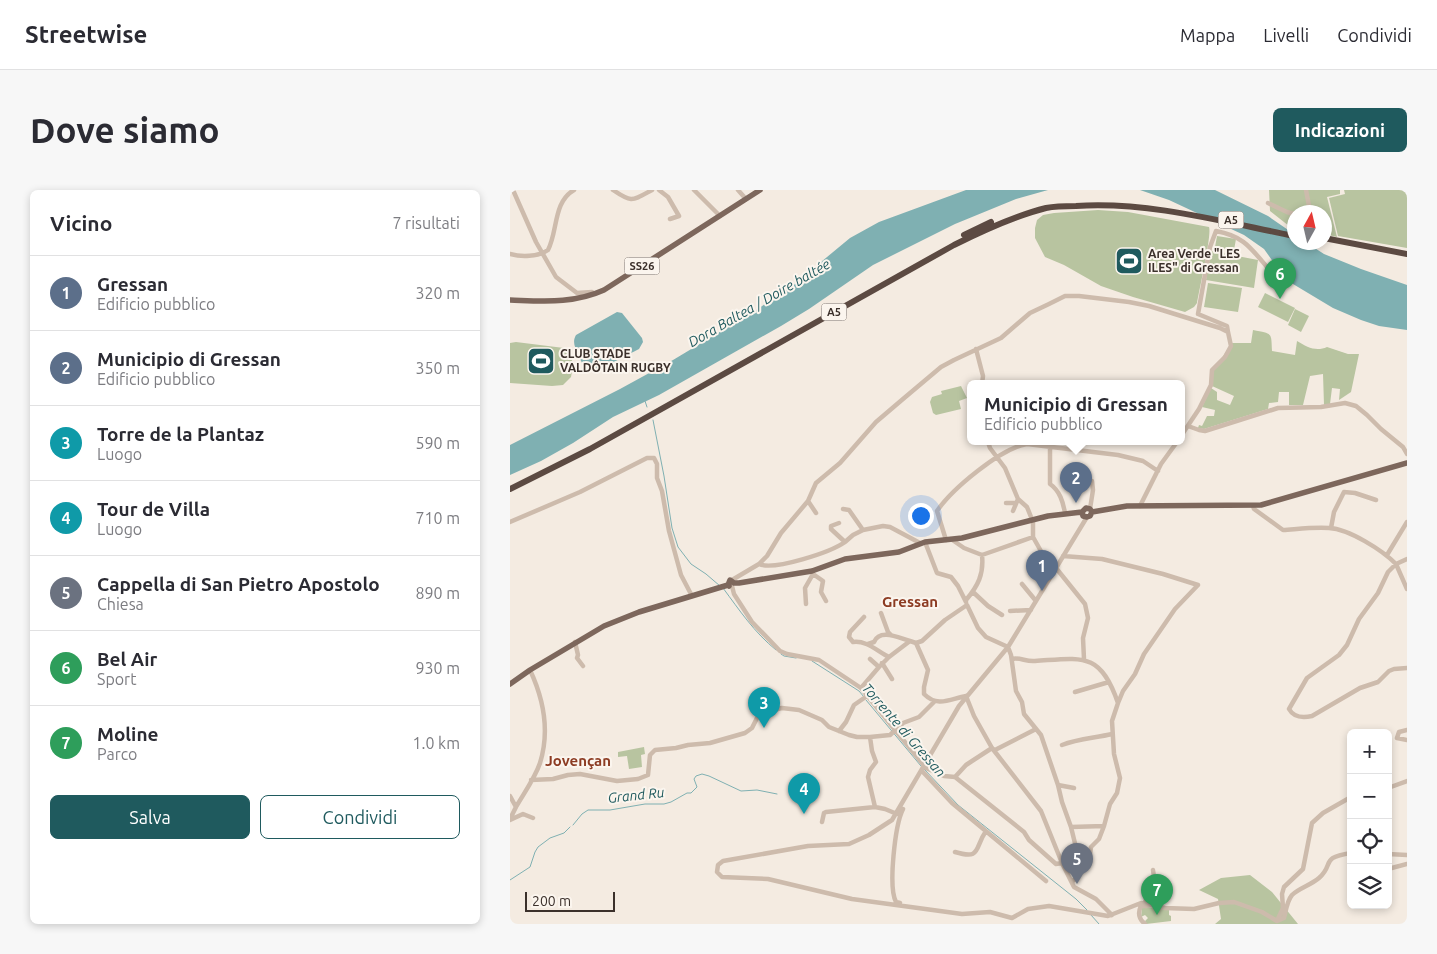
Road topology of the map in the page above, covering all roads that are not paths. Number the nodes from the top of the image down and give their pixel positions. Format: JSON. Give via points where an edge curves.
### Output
{"nodes":[{"id":1,"x":513,"y":190,"type":"edge"},
{"id":2,"x":574,"y":190,"type":"edge"},
{"id":3,"x":613,"y":190,"type":"edge"},
{"id":4,"x":652,"y":190,"type":"edge"},
{"id":5,"x":659,"y":190,"type":"edge"},
{"id":6,"x":694,"y":190,"type":"edge"},
{"id":7,"x":738,"y":190,"type":"edge"},
{"id":8,"x":1306,"y":190,"type":"edge"},
{"id":9,"x":758,"y":191,"type":"edge"},
{"id":10,"x":746,"y":199,"type":"junction"},
{"id":11,"x":1268,"y":203,"type":"dead end"},
{"id":12,"x":1309,"y":205,"type":"edge"},
{"id":13,"x":1287,"y":212,"type":"edge"},
{"id":14,"x":720,"y":216,"type":"junction"},
{"id":15,"x":670,"y":219,"type":"dead end"},
{"id":16,"x":1287,"y":231,"type":"edge"},
{"id":17,"x":1287,"y":235,"type":"edge"},
{"id":18,"x":1332,"y":240,"type":"edge"},
{"id":19,"x":1332,"y":243,"type":"edge"},
{"id":20,"x":1375,"y":250,"type":"junction"},
{"id":21,"x":543,"y":253,"type":"junction"},
{"id":22,"x":510,"y":254,"type":"edge"},
{"id":23,"x":1407,"y":254,"type":"edge"},
{"id":24,"x":1407,"y":258,"type":"edge"},
{"id":25,"x":1267,"y":267,"type":"dead end"},
{"id":26,"x":595,"y":294,"type":"junction"},
{"id":27,"x":510,"y":300,"type":"edge"},
{"id":28,"x":1228,"y":332,"type":"junction"},
{"id":29,"x":976,"y":349,"type":"junction"},
{"id":30,"x":982,"y":380,"type":"edge"},
{"id":31,"x":1188,"y":426,"type":"junction"},
{"id":32,"x":1185,"y":430,"type":"edge"},
{"id":33,"x":989,"y":445,"type":"edge"},
{"id":34,"x":1022,"y":445,"type":"edge"},
{"id":35,"x":1038,"y":445,"type":"edge"},
{"id":36,"x":1175,"y":445,"type":"edge"},
{"id":37,"x":1050,"y":446,"type":"junction"},
{"id":38,"x":1407,"y":454,"type":"edge"},
{"id":39,"x":996,"y":458,"type":"junction"},
{"id":40,"x":1407,"y":463,"type":"edge"},
{"id":41,"x":1158,"y":471,"type":"junction"},
{"id":42,"x":1084,"y":482,"type":"dead end"},
{"id":43,"x":510,"y":484,"type":"edge"},
{"id":44,"x":510,"y":489,"type":"edge"},
{"id":45,"x":1376,"y":500,"type":"dead end"},
{"id":46,"x":808,"y":501,"type":"junction"},
{"id":47,"x":1017,"y":501,"type":"junction"},
{"id":48,"x":1006,"y":503,"type":"dead end"},
{"id":49,"x":1140,"y":506,"type":"junction"},
{"id":50,"x":1253,"y":506,"type":"junction"},
{"id":51,"x":843,"y":509,"type":"dead end"},
{"id":52,"x":1091,"y":510,"type":"junction"},
{"id":53,"x":1013,"y":511,"type":"dead end"},
{"id":54,"x":1082,"y":512,"type":"junction"},
{"id":55,"x":816,"y":513,"type":"dead end"},
{"id":56,"x":1065,"y":513,"type":"junction"},
{"id":57,"x":1087,"y":518,"type":"junction"},
{"id":58,"x":1032,"y":520,"type":"junction"},
{"id":59,"x":510,"y":522,"type":"edge"},
{"id":60,"x":1407,"y":522,"type":"edge"},
{"id":61,"x":838,"y":523,"type":"dead end"},
{"id":62,"x":1331,"y":528,"type":"junction"},
{"id":63,"x":863,"y":530,"type":"junction"},
{"id":64,"x":1032,"y":537,"type":"junction"},
{"id":65,"x":949,"y":540,"type":"junction"},
{"id":66,"x":844,"y":542,"type":"junction"},
{"id":67,"x":923,"y":542,"type":"junction"},
{"id":68,"x":982,"y":555,"type":"junction"},
{"id":69,"x":1387,"y":555,"type":"junction"},
{"id":70,"x":1063,"y":556,"type":"junction"},
{"id":71,"x":1407,"y":559,"type":"edge"},
{"id":72,"x":759,"y":564,"type":"junction"},
{"id":73,"x":1396,"y":564,"type":"junction"},
{"id":74,"x":1056,"y":568,"type":"junction"},
{"id":75,"x":812,"y":572,"type":"junction"},
{"id":76,"x":731,"y":583,"type":"junction"},
{"id":77,"x":1022,"y":584,"type":"dead end"},
{"id":78,"x":1407,"y":590,"type":"edge"},
{"id":79,"x":973,"y":592,"type":"junction"},
{"id":80,"x":692,"y":596,"type":"junction"},
{"id":81,"x":966,"y":600,"type":"junction"},
{"id":82,"x":1036,"y":600,"type":"junction"},
{"id":83,"x":826,"y":602,"type":"dead end"},
{"id":84,"x":806,"y":604,"type":"dead end"},
{"id":85,"x":967,"y":605,"type":"junction"},
{"id":86,"x":1030,"y":610,"type":"junction"},
{"id":87,"x":1010,"y":611,"type":"dead end"},
{"id":88,"x":882,"y":613,"type":"dead end"},
{"id":89,"x":1002,"y":615,"type":"dead end"},
{"id":90,"x":864,"y":617,"type":"dead end"},
{"id":91,"x":891,"y":635,"type":"junction"},
{"id":92,"x":910,"y":641,"type":"junction"},
{"id":93,"x":575,"y":642,"type":"junction"},
{"id":94,"x":916,"y":643,"type":"junction"},
{"id":95,"x":868,"y":644,"type":"junction"},
{"id":96,"x":1008,"y":647,"type":"junction"},
{"id":97,"x":889,"y":656,"type":"junction"},
{"id":98,"x":870,"y":659,"type":"dead end"},
{"id":99,"x":1012,"y":659,"type":"junction"},
{"id":100,"x":1084,"y":659,"type":"junction"},
{"id":101,"x":881,"y":665,"type":"junction"},
{"id":102,"x":583,"y":666,"type":"dead end"},
{"id":103,"x":1407,"y":668,"type":"edge"},
{"id":104,"x":530,"y":670,"type":"junction"},
{"id":105,"x":892,"y":679,"type":"dead end"},
{"id":106,"x":1109,"y":682,"type":"junction"},
{"id":107,"x":510,"y":684,"type":"edge"},
{"id":108,"x":861,"y":688,"type":"junction"},
{"id":109,"x":1076,"y":692,"type":"dead end"},
{"id":110,"x":867,"y":696,"type":"junction"},
{"id":111,"x":966,"y":696,"type":"junction"},
{"id":112,"x":934,"y":702,"type":"junction"},
{"id":113,"x":1118,"y":703,"type":"junction"},
{"id":114,"x":1036,"y":729,"type":"junction"},
{"id":115,"x":1407,"y":730,"type":"edge"},
{"id":116,"x":896,"y":731,"type":"junction"},
{"id":117,"x":839,"y":732,"type":"junction"},
{"id":118,"x":1112,"y":734,"type":"junction"},
{"id":119,"x":870,"y":737,"type":"junction"},
{"id":120,"x":1407,"y":740,"type":"edge"},
{"id":121,"x":1062,"y":745,"type":"dead end"},
{"id":122,"x":993,"y":749,"type":"junction"},
{"id":123,"x":925,"y":766,"type":"junction"},
{"id":124,"x":922,"y":771,"type":"junction"},
{"id":125,"x":955,"y":777,"type":"junction"},
{"id":126,"x":531,"y":780,"type":"junction"},
{"id":127,"x":1407,"y":781,"type":"edge"},
{"id":128,"x":1058,"y":785,"type":"junction"},
{"id":129,"x":1392,"y":787,"type":"edge"},
{"id":130,"x":1074,"y":788,"type":"dead end"},
{"id":131,"x":510,"y":796,"type":"edge"},
{"id":132,"x":1347,"y":799,"type":"edge"},
{"id":133,"x":905,"y":800,"type":"junction"},
{"id":134,"x":516,"y":807,"type":"junction"},
{"id":135,"x":875,"y":807,"type":"junction"},
{"id":136,"x":897,"y":814,"type":"junction"},
{"id":137,"x":533,"y":818,"type":"dead end"},
{"id":138,"x":510,"y":820,"type":"edge"},
{"id":139,"x":822,"y":822,"type":"dead end"},
{"id":140,"x":1104,"y":826,"type":"junction"},
{"id":141,"x":1071,"y":827,"type":"junction"},
{"id":142,"x":986,"y":831,"type":"junction"},
{"id":143,"x":954,"y":852,"type":"dead end"},
{"id":144,"x":1347,"y":854,"type":"edge"},
{"id":145,"x":1392,"y":854,"type":"edge"},
{"id":146,"x":1407,"y":854,"type":"edge"},
{"id":147,"x":1062,"y":864,"type":"junction"},
{"id":148,"x":1407,"y":864,"type":"edge"},
{"id":149,"x":1081,"y":868,"type":"junction"},
{"id":150,"x":1392,"y":868,"type":"edge"},
{"id":151,"x":1154,"y":870,"type":"dead end"},
{"id":152,"x":1046,"y":881,"type":"dead end"},
{"id":153,"x":1072,"y":882,"type":"junction"},
{"id":154,"x":1145,"y":903,"type":"junction"},
{"id":155,"x":907,"y":906,"type":"junction"},
{"id":156,"x":1155,"y":906,"type":"junction"},
{"id":157,"x":1124,"y":910,"type":"junction"},
{"id":158,"x":1112,"y":914,"type":"junction"},
{"id":159,"x":1119,"y":918,"type":"dead end"},
{"id":160,"x":1277,"y":921,"type":"junction"},
{"id":161,"x":1145,"y":924,"type":"edge"}],
"edges":[{"from":1,"to":21,"type":"street"},
{"from":2,"to":21,"type":"street","via":[[563,202],[550,245]]},
{"from":3,"to":4,"type":"street","via":[[632,200]]},
{"from":5,"to":15,"type":"street","via":[[679,216]]},
{"from":6,"to":14,"type":"street"},
{"from":7,"to":10,"type":"street"},
{"from":8,"to":12,"type":"street"},
{"from":9,"to":10,"type":"main road","number":"SS26"},
{"from":10,"to":14,"type":"main road","number":"SS26"},
{"from":11,"to":13,"type":"street"},
{"from":14,"to":26,"type":"main road","number":"SS26"},
{"from":16,"to":43,"type":"highway","number":"A5","via":[[1168,208],[1107,201],[1047,204],[1031,209],[985,224],[590,444]]},
{"from":17,"to":44,"type":"highway","number":"A5","via":[[1127,206],[1048,207],[1014,218],[954,245],[590,449]]},
{"from":18,"to":20,"type":"highway"},
{"from":19,"to":20,"type":"highway"},
{"from":20,"to":23,"type":"highway"},
{"from":20,"to":24,"type":"highway"},
{"from":21,"to":22,"type":"street"},
{"from":21,"to":26,"type":"street","via":[[560,281],[580,294]]},
{"from":25,"to":28,"type":"street","via":[[1254,250],[1235,235],[1216,231],[1198,314],[1227,326]]},
{"from":26,"to":27,"type":"main road","number":"SS26","via":[[560,302]]},
{"from":28,"to":29,"type":"street","via":[[1149,306],[1065,296],[1030,313],[1001,338]]},
{"from":28,"to":31,"type":"street","via":[[1231,346],[1212,370],[1211,385]]},
{"from":29,"to":30,"type":"street"},
{"from":29,"to":46,"type":"street","via":[[941,367],[876,422],[840,463],[816,483]]},
{"from":31,"to":32,"type":"street"},
{"from":31,"to":38,"type":"street","via":[[1205,431],[1278,408],[1345,403],[1356,406]]},
{"from":33,"to":39,"type":"street"},
{"from":34,"to":39,"type":"street"},
{"from":35,"to":37,"type":"street"},
{"from":36,"to":41,"type":"street"},
{"from":37,"to":41,"type":"street","via":[[1118,455],[1143,461]]},
{"from":37,"to":56,"type":"street","via":[[1050,484],[1062,500]]},
{"from":39,"to":47,"type":"street","via":[[1005,468]]},
{"from":39,"to":65,"type":"street","via":[[957,488],[937,511]]},
{"from":40,"to":50,"type":"main road"},
{"from":41,"to":49,"type":"street"},
{"from":42,"to":52,"type":"street","via":[[1092,481]]},
{"from":45,"to":62,"type":"street","via":[[1344,492],[1334,512]]},
{"from":46,"to":55,"type":"street"},
{"from":46,"to":72,"type":"street"},
{"from":47,"to":48,"type":"street"},
{"from":47,"to":53,"type":"street"},
{"from":47,"to":58,"type":"street","via":[[1027,507]]},
{"from":49,"to":50,"type":"main road"},
{"from":49,"to":52,"type":"main road"},
{"from":50,"to":62,"type":"street","via":[[1283,530]]},
{"from":51,"to":63,"type":"street","via":[[849,510]]},
{"from":52,"to":54,"type":"main road","via":[[1084,508]]},
{"from":52,"to":57,"type":"main road"},
{"from":54,"to":56,"type":"main road"},
{"from":54,"to":57,"type":"main road"},
{"from":56,"to":58,"type":"main road"},
{"from":57,"to":70,"type":"street"},
{"from":58,"to":64,"type":"street"},
{"from":58,"to":65,"type":"main road"},
{"from":59,"to":80,"type":"street","via":[[647,458],[654,458],[681,575]]},
{"from":60,"to":69,"type":"street"},
{"from":61,"to":66,"type":"street","via":[[831,529]]},
{"from":62,"to":69,"type":"street","via":[[1362,539]]},
{"from":63,"to":66,"type":"street"},
{"from":63,"to":67,"type":"street","via":[[890,527]]},
{"from":64,"to":68,"type":"street"},
{"from":64,"to":74,"type":"street"},
{"from":65,"to":67,"type":"main road"},
{"from":65,"to":68,"type":"street"},
{"from":66,"to":72,"type":"street","via":[[834,549],[782,564]]},
{"from":67,"to":75,"type":"main road","via":[[899,552],[845,559]]},
{"from":67,"to":81,"type":"street","via":[[936,573],[950,576]]},
{"from":68,"to":79,"type":"street","via":[[982,575]]},
{"from":69,"to":73,"type":"street"},
{"from":70,"to":74,"type":"street"},
{"from":70,"to":113,"type":"street","via":[[1102,559],[1198,585],[1175,609],[1144,654]]},
{"from":71,"to":73,"type":"street"},
{"from":72,"to":76,"type":"street"},
{"from":73,"to":78,"type":"street"},
{"from":73,"to":103,"type":"street","via":[[1359,619],[1347,645],[1339,655],[1307,678],[1290,712],[1298,717],[1312,716],[1360,688],[1378,682],[1389,671]]},
{"from":74,"to":82,"type":"street"},
{"from":74,"to":100,"type":"street","via":[[1088,612],[1083,638]]},
{"from":75,"to":76,"type":"main road"},
{"from":75,"to":83,"type":"street","via":[[822,581],[821,592]]},
{"from":75,"to":84,"type":"street","via":[[805,588]]},
{"from":76,"to":80,"type":"main road"},
{"from":76,"to":108,"type":"street","via":[[734,594],[752,622],[780,650],[819,660]]},
{"from":77,"to":82,"type":"street"},
{"from":79,"to":81,"type":"street"},
{"from":79,"to":89,"type":"street"},
{"from":80,"to":93,"type":"main road","via":[[639,612]]},
{"from":81,"to":85,"type":"street"},
{"from":82,"to":86,"type":"street"},
{"from":85,"to":94,"type":"street"},
{"from":85,"to":96,"type":"street","via":[[986,637]]},
{"from":86,"to":87,"type":"street"},
{"from":86,"to":96,"type":"street"},
{"from":88,"to":91,"type":"street"},
{"from":90,"to":95,"type":"street","via":[[849,637],[853,642]]},
{"from":91,"to":92,"type":"street"},
{"from":91,"to":95,"type":"street","via":[[880,635]]},
{"from":92,"to":94,"type":"street"},
{"from":92,"to":97,"type":"street"},
{"from":93,"to":102,"type":"street","via":[[577,658]]},
{"from":93,"to":104,"type":"main road"},
{"from":94,"to":112,"type":"street","via":[[928,670],[924,694]]},
{"from":95,"to":97,"type":"street"},
{"from":96,"to":99,"type":"street"},
{"from":96,"to":111,"type":"street"},
{"from":97,"to":101,"type":"street"},
{"from":98,"to":101,"type":"street"},
{"from":99,"to":100,"type":"street"},
{"from":99,"to":114,"type":"street","via":[[1016,691],[1024,714]]},
{"from":100,"to":106,"type":"street","via":[[1104,672]]},
{"from":101,"to":105,"type":"street"},
{"from":101,"to":108,"type":"street"},
{"from":104,"to":107,"type":"main road"},
{"from":104,"to":126,"type":"street","via":[[546,726],[540,764]]},
{"from":106,"to":109,"type":"street"},
{"from":106,"to":113,"type":"street"},
{"from":108,"to":110,"type":"street"},
{"from":110,"to":116,"type":"street"},
{"from":110,"to":117,"type":"street","via":[[854,705]]},
{"from":111,"to":112,"type":"street"},
{"from":111,"to":122,"type":"street"},
{"from":111,"to":123,"type":"street"},
{"from":112,"to":116,"type":"street","via":[[919,717],[904,723]]},
{"from":113,"to":118,"type":"street"},
{"from":114,"to":122,"type":"street"},
{"from":114,"to":128,"type":"street"},
{"from":115,"to":120,"type":"street","via":[[1399,732],[1397,738]]},
{"from":116,"to":119,"type":"street","via":[[890,735]]},
{"from":116,"to":123,"type":"street"},
{"from":117,"to":119,"type":"street"},
{"from":117,"to":126,"type":"street","via":[[799,710],[782,708],[757,718],[745,734],[710,743],[655,750],[650,755],[648,775],[638,779],[617,781],[580,774]]},
{"from":118,"to":121,"type":"street","via":[[1073,740]]},
{"from":118,"to":140,"type":"street","via":[[1120,778]]},
{"from":119,"to":135,"type":"street","via":[[876,762],[868,777]]},
{"from":122,"to":125,"type":"street","via":[[966,765]]},
{"from":122,"to":147,"type":"street","via":[[1041,811]]},
{"from":123,"to":124,"type":"street"},
{"from":123,"to":125,"type":"street","via":[[944,776]]},
{"from":124,"to":133,"type":"street"},
{"from":124,"to":142,"type":"street","via":[[952,803]]},
{"from":125,"to":147,"type":"street","via":[[1024,832],[1056,864]]},
{"from":126,"to":134,"type":"street"},
{"from":127,"to":129,"type":"street"},
{"from":128,"to":130,"type":"street"},
{"from":128,"to":141,"type":"street"},
{"from":131,"to":134,"type":"street"},
{"from":132,"to":160,"type":"street","via":[[1312,823],[1303,869],[1284,887],[1283,908]]},
{"from":133,"to":136,"type":"street"},
{"from":133,"to":155,"type":"street","via":[[896,841],[892,891],[896,902]]},
{"from":134,"to":138,"type":"street"},
{"from":135,"to":136,"type":"street"},
{"from":135,"to":139,"type":"street","via":[[826,812]]},
{"from":136,"to":155,"type":"street","via":[[889,823],[855,842],[808,846],[726,860],[719,863],[717,872],[722,877],[768,879],[852,899]]},
{"from":137,"to":138,"type":"street","via":[[523,814]]},
{"from":140,"to":141,"type":"street"},
{"from":140,"to":149,"type":"street","via":[[1099,839],[1091,846],[1089,861]]},
{"from":141,"to":149,"type":"street"},
{"from":142,"to":143,"type":"street","via":[[976,852],[969,856]]},
{"from":142,"to":152,"type":"street"},
{"from":144,"to":160,"type":"street","via":[[1330,859],[1319,878],[1292,895],[1284,918]]},
{"from":145,"to":146,"type":"street"},
{"from":147,"to":153,"type":"street"},
{"from":148,"to":150,"type":"street"},
{"from":149,"to":153,"type":"street"},
{"from":151,"to":154,"type":"street","via":[[1153,890]]},
{"from":153,"to":158,"type":"street"},
{"from":154,"to":156,"type":"street"},
{"from":154,"to":157,"type":"street"},
{"from":155,"to":158,"type":"street","via":[[962,914],[990,912],[1008,918],[1042,906],[1104,916]]},
{"from":156,"to":160,"type":"street","via":[[1194,909],[1234,902]]},
{"from":156,"to":161,"type":"street","via":[[1140,907],[1139,917]]},
{"from":157,"to":158,"type":"street"},
{"from":157,"to":159,"type":"street"}]}
